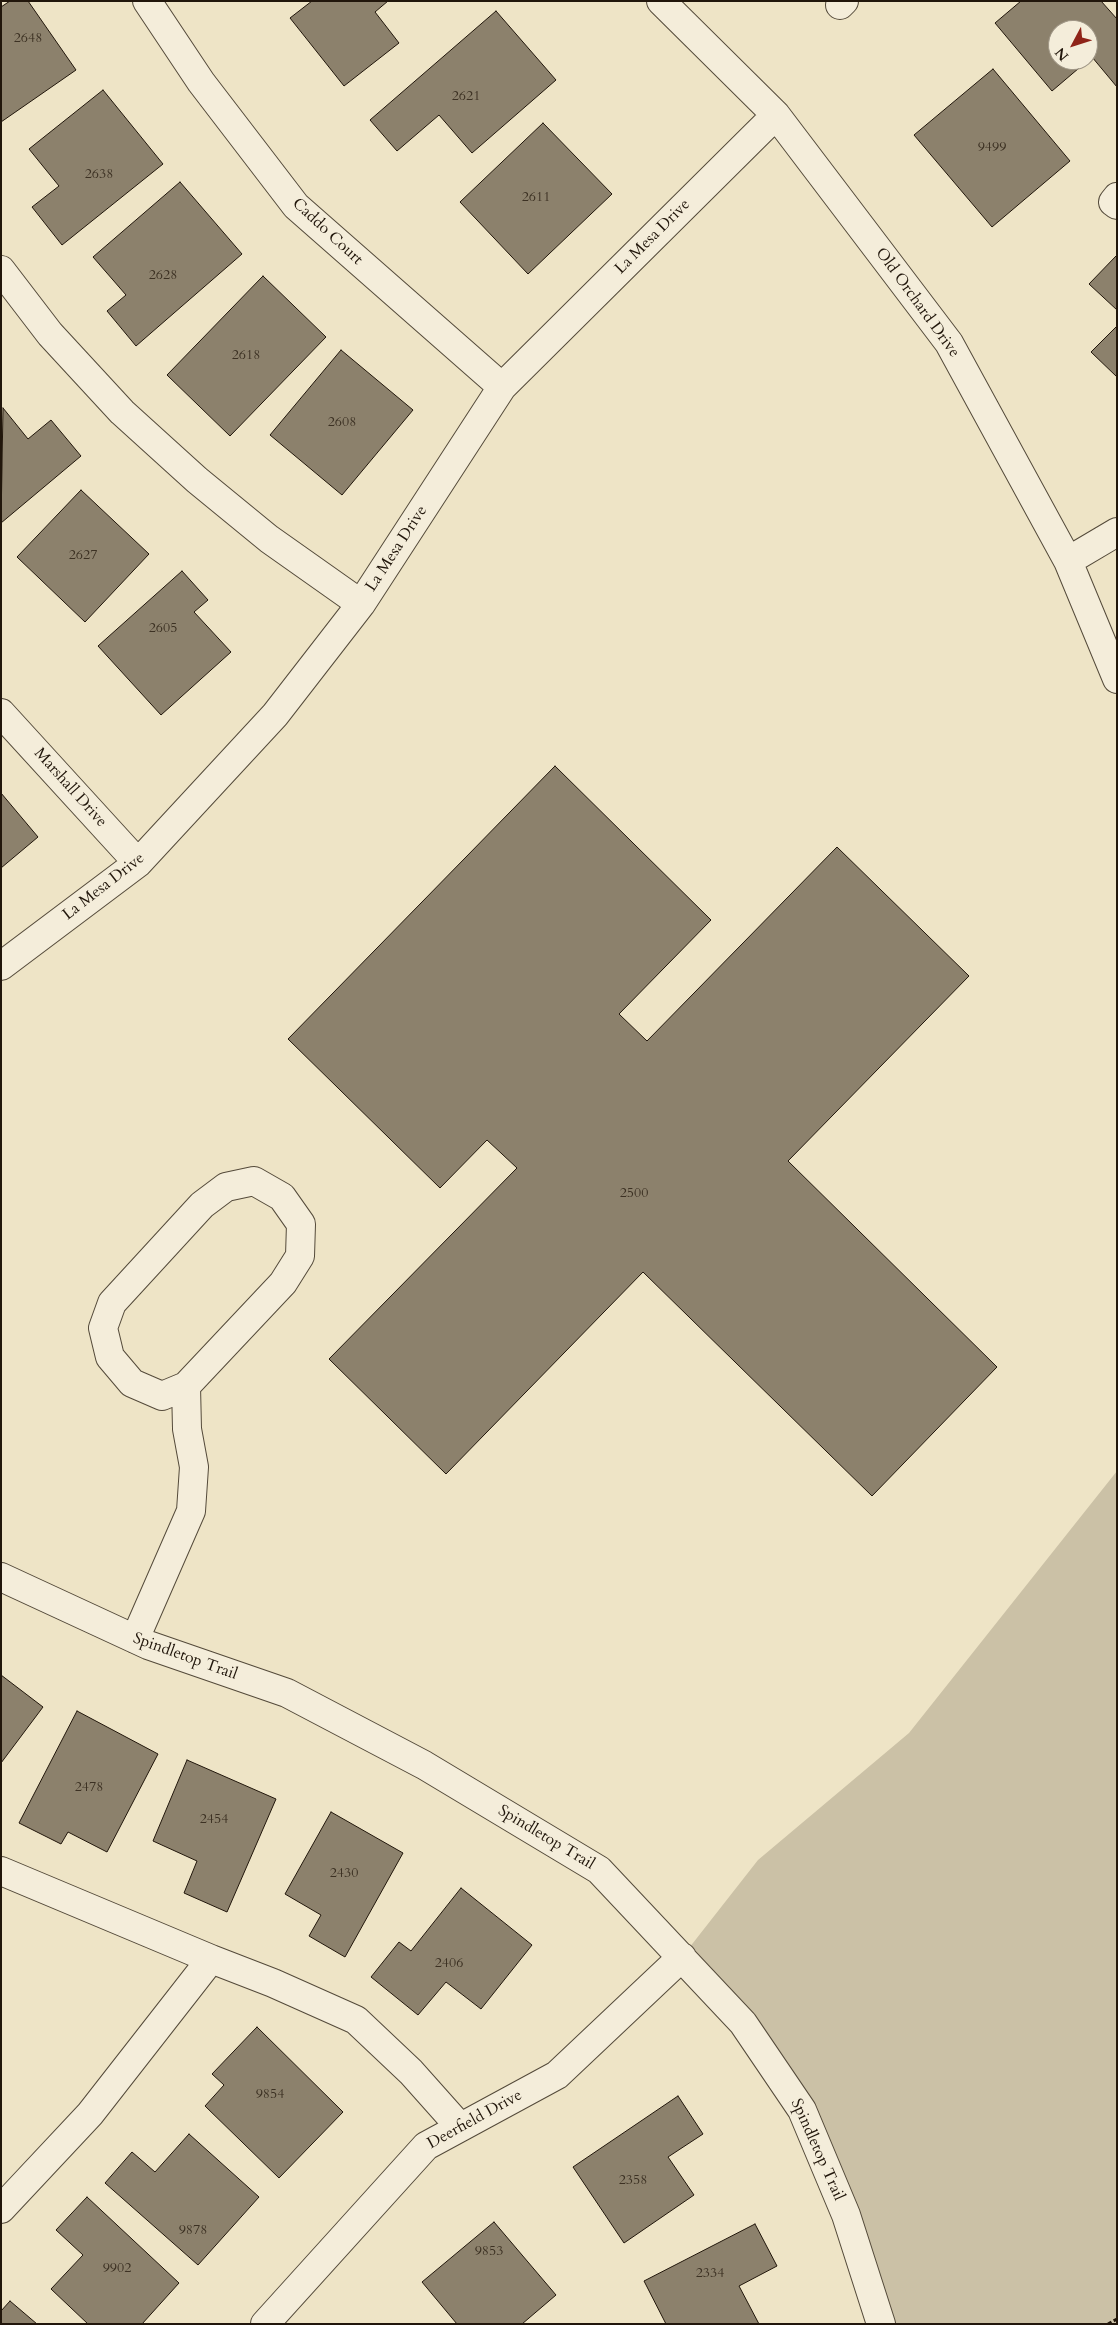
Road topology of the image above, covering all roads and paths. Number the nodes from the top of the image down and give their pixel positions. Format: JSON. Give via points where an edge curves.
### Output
{"nodes":[{"id":1,"x":147,"y":1,"type":"edge"},
{"id":2,"x":661,"y":1,"type":"edge"},
{"id":3,"x":776,"y":115,"type":"junction"},
{"id":4,"x":1117,"y":196,"type":"edge"},
{"id":5,"x":1117,"y":205,"type":"edge"},
{"id":6,"x":1,"y":270,"type":"edge"},
{"id":7,"x":502,"y":387,"type":"junction"},
{"id":8,"x":1117,"y":532,"type":"edge"},
{"id":9,"x":1068,"y":562,"type":"junction"},
{"id":10,"x":361,"y":604,"type":"junction"},
{"id":11,"x":1117,"y":679,"type":"edge"},
{"id":12,"x":1,"y":713,"type":"edge"},
{"id":13,"x":138,"y":863,"type":"junction"},
{"id":14,"x":1,"y":966,"type":"edge"},
{"id":15,"x":186,"y":1386,"type":"junction"},
{"id":16,"x":1,"y":1577,"type":"edge"},
{"id":17,"x":135,"y":1639,"type":"junction"},
{"id":18,"x":1,"y":1871,"type":"edge"},
{"id":19,"x":682,"y":1956,"type":"junction"},
{"id":20,"x":210,"y":1959,"type":"junction"},
{"id":21,"x":460,"y":2127,"type":"junction"},
{"id":22,"x":1,"y":2209,"type":"edge"},
{"id":23,"x":1117,"y":2319,"type":"edge"},
{"id":24,"x":265,"y":2324,"type":"edge"},
{"id":25,"x":882,"y":2324,"type":"edge"},
{"id":26,"x":1108,"y":2324,"type":"edge"}],
"edges":[{"from":1,"to":7,"type":"street","name":"Caddo Court","via":[[201,82],[296,206]]},
{"from":2,"to":3,"type":"street","name":"Old Orchard Drive"},
{"from":3,"to":7,"type":"street","name":"La Mesa Drive"},
{"from":3,"to":9,"type":"street","name":"Old Orchard Drive","via":[[949,343]]},
{"from":4,"to":5,"type":"street","via":[[1113,202]]},
{"from":6,"to":10,"type":"street","via":[[50,334],[122,412],[269,539]]},
{"from":7,"to":10,"type":"street","name":"La Mesa Drive"},
{"from":8,"to":9,"type":"street"},
{"from":9,"to":11,"type":"street","name":"Old Orchard Drive"},
{"from":10,"to":13,"type":"street","name":"La Mesa Drive","via":[[275,715]]},
{"from":12,"to":13,"type":"street","name":"Marshall Drive"},
{"from":13,"to":14,"type":"street","name":"La Mesa Drive"},
{"from":15,"to":15,"type":"street","via":[[162,1396],[132,1383],[110,1357],[103,1328],[112,1302],[202,1205],[226,1187],[254,1181],[282,1198],[302,1224],[300,1256],[283,1283]]},
{"from":15,"to":17,"type":"street","via":[[187,1429],[194,1466],[192,1511]]},
{"from":16,"to":17,"type":"street","name":"Spindletop Trail"},
{"from":17,"to":19,"type":"street","name":"Spindletop Trail","via":[[286,1693],[424,1765],[600,1870]]},
{"from":18,"to":20,"type":"street"},
{"from":19,"to":21,"type":"street","name":"Deerfield Drive","via":[[557,2075]]},
{"from":19,"to":25,"type":"street","name":"Spindletop Trail","via":[[743,2023],[802,2110],[846,2215]]},
{"from":20,"to":21,"type":"street","via":[[356,2020],[411,2072]]},
{"from":20,"to":22,"type":"street","via":[[90,2114]]},
{"from":21,"to":24,"type":"street","name":"Deerfield Drive","via":[[426,2146]]},
{"from":23,"to":26,"type":"path"}]}
